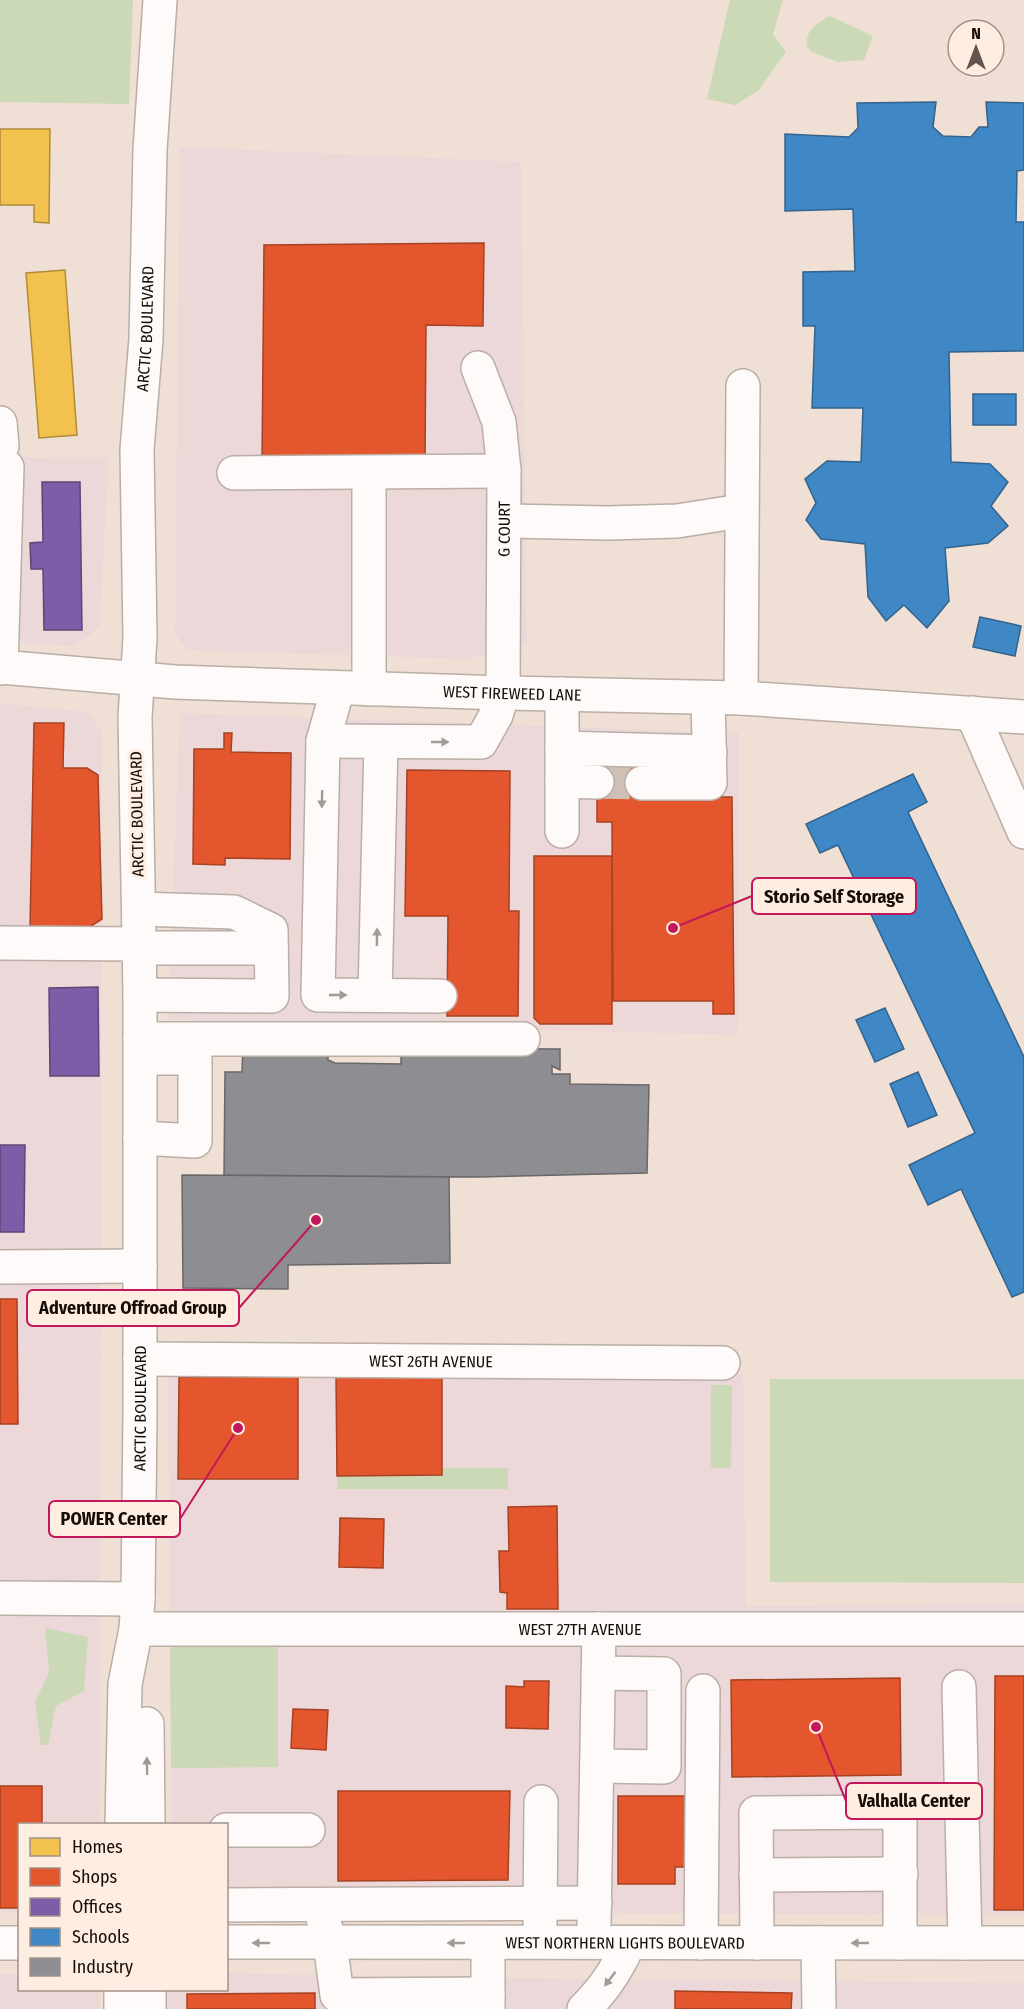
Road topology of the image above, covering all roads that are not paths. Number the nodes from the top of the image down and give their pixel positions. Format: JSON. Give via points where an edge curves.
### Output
{"nodes":[{"id":1,"x":160,"y":0,"type":"edge"},
{"id":2,"x":478,"y":368,"type":"dead end"},
{"id":3,"x":743,"y":386,"type":"dead end"},
{"id":4,"x":3,"y":445,"type":"edge"},
{"id":5,"x":504,"y":471,"type":"junction"},
{"id":6,"x":369,"y":473,"type":"junction"},
{"id":7,"x":234,"y":474,"type":"dead end"},
{"id":8,"x":741,"y":511,"type":"junction"},
{"id":9,"x":504,"y":521,"type":"junction"},
{"id":10,"x":2,"y":586,"type":"edge"},
{"id":11,"x":1,"y":667,"type":"edge"},
{"id":12,"x":136,"y":680,"type":"junction"},
{"id":13,"x":353,"y":688,"type":"junction"},
{"id":14,"x":503,"y":693,"type":"junction"},
{"id":15,"x":562,"y":694,"type":"junction"},
{"id":16,"x":708,"y":698,"type":"junction"},
{"id":17,"x":741,"y":698,"type":"junction"},
{"id":18,"x":972,"y":713,"type":"junction"},
{"id":19,"x":1024,"y":717,"type":"edge"},
{"id":20,"x":323,"y":741,"type":"junction"},
{"id":21,"x":381,"y":742,"type":"junction"},
{"id":22,"x":562,"y":748,"type":"junction"},
{"id":23,"x":710,"y":752,"type":"junction"},
{"id":24,"x":562,"y":781,"type":"junction"},
{"id":25,"x":597,"y":782,"type":"tunnel mouth"},
{"id":26,"x":642,"y":783,"type":"tunnel mouth"},
{"id":27,"x":562,"y":831,"type":"dead end"},
{"id":28,"x":1024,"y":832,"type":"edge"},
{"id":29,"x":139,"y":909,"type":"junction"},
{"id":30,"x":0,"y":943,"type":"edge"},
{"id":31,"x":139,"y":946,"type":"junction"},
{"id":32,"x":272,"y":948,"type":"junction"},
{"id":33,"x":140,"y":995,"type":"junction"},
{"id":34,"x":375,"y":995,"type":"junction"},
{"id":35,"x":440,"y":996,"type":"dead end"},
{"id":36,"x":523,"y":1038,"type":"dead end"},
{"id":37,"x":140,"y":1048,"type":"junction"},
{"id":38,"x":140,"y":1138,"type":"junction"},
{"id":39,"x":140,"y":1266,"type":"junction"},
{"id":40,"x":0,"y":1267,"type":"edge"},
{"id":41,"x":140,"y":1359,"type":"junction"},
{"id":42,"x":723,"y":1363,"type":"dead end"},
{"id":43,"x":0,"y":1598,"type":"edge"},
{"id":44,"x":137,"y":1614,"type":"junction"},
{"id":45,"x":598,"y":1629,"type":"junction"},
{"id":46,"x":1024,"y":1629,"type":"edge"},
{"id":47,"x":598,"y":1673,"type":"junction"},
{"id":48,"x":958,"y":1687,"type":"dead end"},
{"id":49,"x":703,"y":1691,"type":"dead end"},
{"id":50,"x":597,"y":1766,"type":"junction"},
{"id":51,"x":540,"y":1802,"type":"dead end"},
{"id":52,"x":122,"y":1823,"type":"edge"},
{"id":53,"x":148,"y":1823,"type":"edge"},
{"id":54,"x":228,"y":1830,"type":"edge"},
{"id":55,"x":308,"y":1830,"type":"dead end"},
{"id":56,"x":900,"y":1874,"type":"junction"},
{"id":57,"x":756,"y":1875,"type":"junction"},
{"id":58,"x":540,"y":1903,"type":"junction"},
{"id":59,"x":595,"y":1903,"type":"junction"},
{"id":60,"x":228,"y":1905,"type":"edge"},
{"id":61,"x":320,"y":1905,"type":"junction"},
{"id":62,"x":228,"y":1942,"type":"edge"},
{"id":63,"x":0,"y":1943,"type":"edge"},
{"id":64,"x":18,"y":1943,"type":"edge"},
{"id":65,"x":330,"y":1943,"type":"junction"},
{"id":66,"x":488,"y":1943,"type":"junction"},
{"id":67,"x":540,"y":1943,"type":"junction"},
{"id":68,"x":592,"y":1943,"type":"junction"},
{"id":69,"x":629,"y":1943,"type":"junction"},
{"id":70,"x":701,"y":1943,"type":"junction"},
{"id":71,"x":757,"y":1943,"type":"junction"},
{"id":72,"x":818,"y":1943,"type":"junction"},
{"id":73,"x":900,"y":1943,"type":"junction"},
{"id":74,"x":965,"y":1943,"type":"junction"},
{"id":75,"x":1024,"y":1943,"type":"edge"},
{"id":76,"x":121,"y":1991,"type":"edge"},
{"id":77,"x":149,"y":1991,"type":"edge"},
{"id":78,"x":488,"y":2002,"type":"edge"},
{"id":79,"x":121,"y":2009,"type":"edge"},
{"id":80,"x":149,"y":2009,"type":"edge"},
{"id":81,"x":584,"y":2009,"type":"edge"},
{"id":82,"x":819,"y":2009,"type":"edge"}],
"edges":[{"from":1,"to":12,"type":"main road","name":"ARCTIC BOULEVARD","via":[[150,150],[146,339],[137,450],[140,639]]},
{"from":2,"to":5,"type":"main road","name":"G COURT","via":[[499,422]]},
{"from":3,"to":8,"type":"main road"},
{"from":4,"to":10,"type":"main road"},
{"from":5,"to":6,"type":"main road"},
{"from":5,"to":9,"type":"main road","name":"G COURT"},
{"from":6,"to":7,"type":"main road"},
{"from":6,"to":13,"type":"main road"},
{"from":8,"to":9,"type":"main road","via":[[676,521]]},
{"from":8,"to":17,"type":"main road"},
{"from":9,"to":14,"type":"main road","name":"G COURT"},
{"from":10,"to":11,"type":"main road"},
{"from":11,"to":12,"type":"main road","name":"WEST FIREWEED LANE"},
{"from":12,"to":13,"type":"main road","name":"WEST FIREWEED LANE"},
{"from":12,"to":29,"type":"main road","name":"ARCTIC BOULEVARD"},
{"from":13,"to":14,"type":"main road","name":"WEST FIREWEED LANE"},
{"from":13,"to":20,"type":"main road"},
{"from":14,"to":15,"type":"main road","name":"WEST FIREWEED LANE"},
{"from":21,"to":14,"type":"main road","name":"G COURT","one_way":true,"via":[[481,742]]},
{"from":15,"to":16,"type":"main road","name":"WEST FIREWEED LANE"},
{"from":15,"to":22,"type":"main road"},
{"from":16,"to":17,"type":"main road","name":"WEST FIREWEED LANE"},
{"from":16,"to":23,"type":"main road"},
{"from":17,"to":18,"type":"main road","name":"WEST FIREWEED LANE"},
{"from":18,"to":19,"type":"main road","name":"WEST FIREWEED LANE"},
{"from":18,"to":28,"type":"main road"},
{"from":20,"to":21,"type":"main road"},
{"from":20,"to":34,"type":"main road","one_way":true,"via":[[318,995]]},
{"from":34,"to":21,"type":"main road","one_way":true},
{"from":22,"to":23,"type":"main road"},
{"from":22,"to":24,"type":"main road"},
{"from":23,"to":26,"type":"main road","via":[[710,783]]},
{"from":24,"to":25,"type":"main road"},
{"from":24,"to":27,"type":"main road"},
{"from":29,"to":31,"type":"main road","name":"ARCTIC BOULEVARD"},
{"from":29,"to":32,"type":"main road","via":[[234,912],[271,930]]},
{"from":30,"to":31,"type":"main road"},
{"from":31,"to":32,"type":"main road"},
{"from":31,"to":33,"type":"main road","name":"ARCTIC BOULEVARD"},
{"from":32,"to":33,"type":"main road","via":[[272,996]]},
{"from":33,"to":37,"type":"main road","name":"ARCTIC BOULEVARD"},
{"from":34,"to":35,"type":"main road"},
{"from":36,"to":37,"type":"main road"},
{"from":37,"to":38,"type":"main road","name":"ARCTIC BOULEVARD"},
{"from":37,"to":38,"type":"main road","via":[[195,1058],[195,1141]]},
{"from":38,"to":39,"type":"main road","name":"ARCTIC BOULEVARD"},
{"from":39,"to":40,"type":"main road"},
{"from":39,"to":41,"type":"main road","name":"ARCTIC BOULEVARD"},
{"from":41,"to":42,"type":"main road","name":"WEST 26TH AVENUE"},
{"from":41,"to":44,"type":"main road","name":"ARCTIC BOULEVARD"},
{"from":43,"to":44,"type":"main road","name":"WEST 27TH AVENUE"},
{"from":44,"to":45,"type":"main road","name":"WEST 27TH AVENUE"},
{"from":44,"to":52,"type":"main road","name":"ARCTIC BOULEVARD","via":[[125,1684]]},
{"from":53,"to":44,"type":"main road","name":"ARCTIC BOULEVARD","one_way":true,"via":[[146,1683]]},
{"from":45,"to":46,"type":"main road","name":"WEST 27TH AVENUE"},
{"from":45,"to":47,"type":"main road"},
{"from":47,"to":50,"type":"main road"},
{"from":47,"to":50,"type":"main road","via":[[664,1674],[664,1767]]},
{"from":48,"to":74,"type":"main road"},
{"from":49,"to":70,"type":"main road"},
{"from":50,"to":59,"type":"main road"},
{"from":51,"to":58,"type":"main road"},
{"from":54,"to":55,"type":"main road"},
{"from":56,"to":57,"type":"main road"},
{"from":56,"to":57,"type":"main road","via":[[900,1812],[756,1813]]},
{"from":56,"to":73,"type":"main road"},
{"from":57,"to":71,"type":"main road"},
{"from":58,"to":59,"type":"main road"},
{"from":58,"to":61,"type":"main road"},
{"from":58,"to":67,"type":"main road"},
{"from":59,"to":68,"type":"main road"},
{"from":60,"to":61,"type":"main road"},
{"from":61,"to":65,"type":"main road"},
{"from":65,"to":62,"type":"main road","name":"WEST NORTHERN LIGHTS BOULEVARD","one_way":true},
{"from":63,"to":64,"type":"main road"},
{"from":66,"to":65,"type":"main road","name":"WEST NORTHERN LIGHTS BOULEVARD","one_way":true},
{"from":65,"to":78,"type":"main road","via":[[337,1995]]},
{"from":66,"to":67,"type":"main road","name":"WEST NORTHERN LIGHTS BOULEVARD"},
{"from":66,"to":78,"type":"main road"},
{"from":67,"to":68,"type":"main road","name":"WEST NORTHERN LIGHTS BOULEVARD"},
{"from":68,"to":69,"type":"main road","name":"WEST NORTHERN LIGHTS BOULEVARD"},
{"from":69,"to":70,"type":"main road","name":"WEST NORTHERN LIGHTS BOULEVARD"},
{"from":69,"to":81,"type":"main road","one_way":true,"via":[[618,1969]]},
{"from":70,"to":71,"type":"main road","name":"WEST NORTHERN LIGHTS BOULEVARD"},
{"from":71,"to":72,"type":"main road","name":"WEST NORTHERN LIGHTS BOULEVARD"},
{"from":73,"to":72,"type":"main road","name":"WEST NORTHERN LIGHTS BOULEVARD","one_way":true},
{"from":72,"to":82,"type":"main road"},
{"from":73,"to":74,"type":"main road","name":"WEST NORTHERN LIGHTS BOULEVARD"},
{"from":74,"to":75,"type":"main road","name":"WEST NORTHERN LIGHTS BOULEVARD"},
{"from":76,"to":79,"type":"main road"},
{"from":77,"to":80,"type":"main road"}]}
